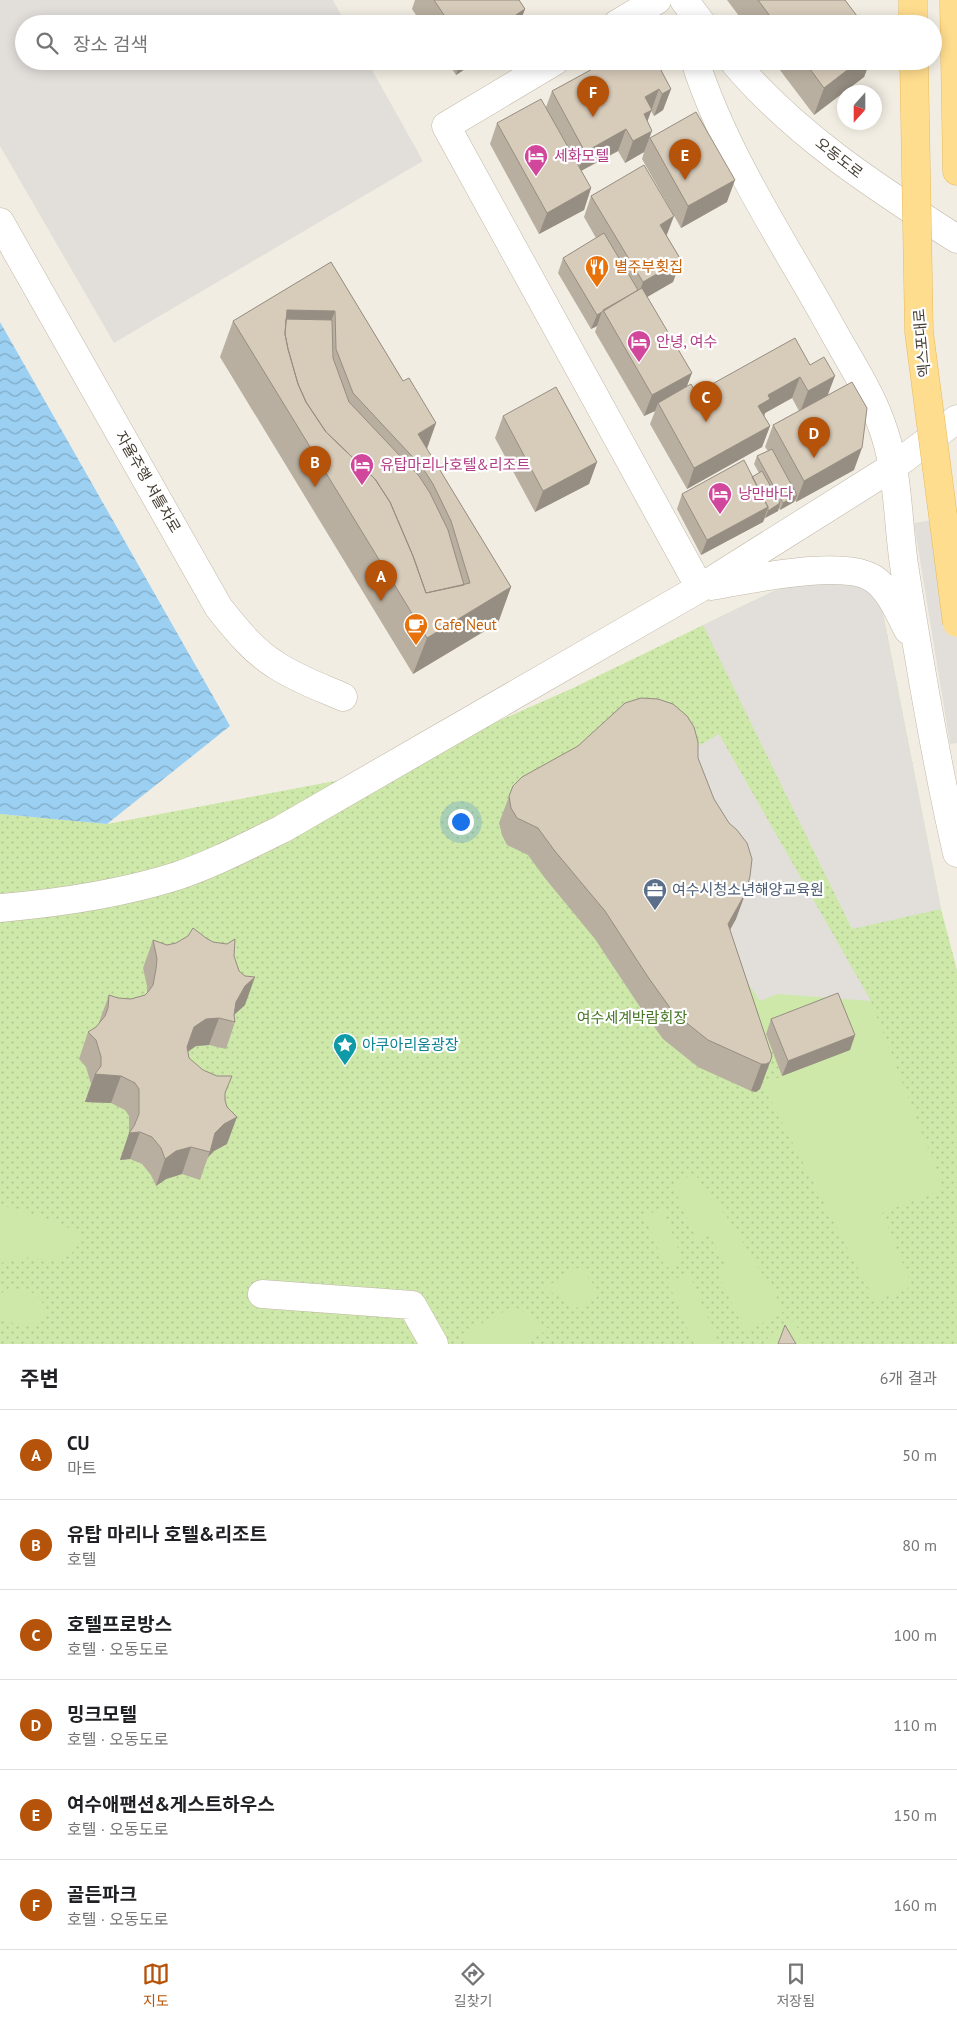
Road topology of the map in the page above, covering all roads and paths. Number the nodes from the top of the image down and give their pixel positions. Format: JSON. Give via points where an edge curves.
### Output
{"nodes":[{"id":1,"x":657,"y":0,"type":"edge"},
{"id":2,"x":678,"y":0,"type":"edge"},
{"id":3,"x":684,"y":0,"type":"edge"},
{"id":4,"x":913,"y":0,"type":"edge"},
{"id":5,"x":954,"y":0,"type":"edge"},
{"id":6,"x":632,"y":15,"type":"edge"},
{"id":7,"x":682,"y":15,"type":"edge"},
{"id":8,"x":695,"y":15,"type":"edge"},
{"id":9,"x":913,"y":15,"type":"edge"},
{"id":10,"x":540,"y":70,"type":"edge"},
{"id":11,"x":699,"y":70,"type":"edge"},
{"id":12,"x":742,"y":70,"type":"edge"},
{"id":13,"x":914,"y":70,"type":"edge"},
{"id":14,"x":957,"y":171,"type":"edge"},
{"id":15,"x":0,"y":222,"type":"edge"},
{"id":16,"x":957,"y":239,"type":"edge"},
{"id":17,"x":957,"y":419,"type":"edge"},
{"id":18,"x":894,"y":466,"type":"junction"},
{"id":19,"x":700,"y":588,"type":"junction"},
{"id":20,"x":957,"y":623,"type":"edge"},
{"id":21,"x":916,"y":644,"type":"junction"},
{"id":22,"x":342,"y":696,"type":"dead end"},
{"id":23,"x":954,"y":830,"type":"edge"},
{"id":24,"x":957,"y":853,"type":"edge"},
{"id":25,"x":0,"y":908,"type":"edge"},
{"id":26,"x":262,"y":1294,"type":"dead end"},
{"id":27,"x":434,"y":1344,"type":"edge"}],
"edges":[{"from":1,"to":6,"type":"street"},
{"from":2,"to":7,"type":"street"},
{"from":3,"to":8,"type":"street"},
{"from":4,"to":9,"type":"main road"},
{"from":5,"to":14,"type":"main road"},
{"from":10,"to":19,"type":"street","via":[[446,126]]},
{"from":11,"to":18,"type":"street","via":[[730,146],[872,402]]},
{"from":12,"to":16,"type":"street","name":"오동도로","via":[[770,100],[841,161]]},
{"from":13,"to":20,"type":"main road","name":"엑스포대로","bridge":true,"via":[[918,332]]},
{"from":15,"to":22,"type":"street","name":"자율주행 셔틀차로","via":[[219,608],[254,648],[275,664],[298,678]]},
{"from":17,"to":18,"type":"street"},
{"from":18,"to":19,"type":"street"},
{"from":18,"to":21,"type":"street"},
{"from":19,"to":21,"type":"street","via":[[820,571],[855,571],[883,587]]},
{"from":19,"to":25,"type":"street","via":[[384,772],[235,852],[178,876],[142,886],[63,901]]},
{"from":21,"to":23,"type":"street"},
{"from":23,"to":24,"type":"street"},
{"from":26,"to":27,"type":"street","via":[[412,1305]]}]}
